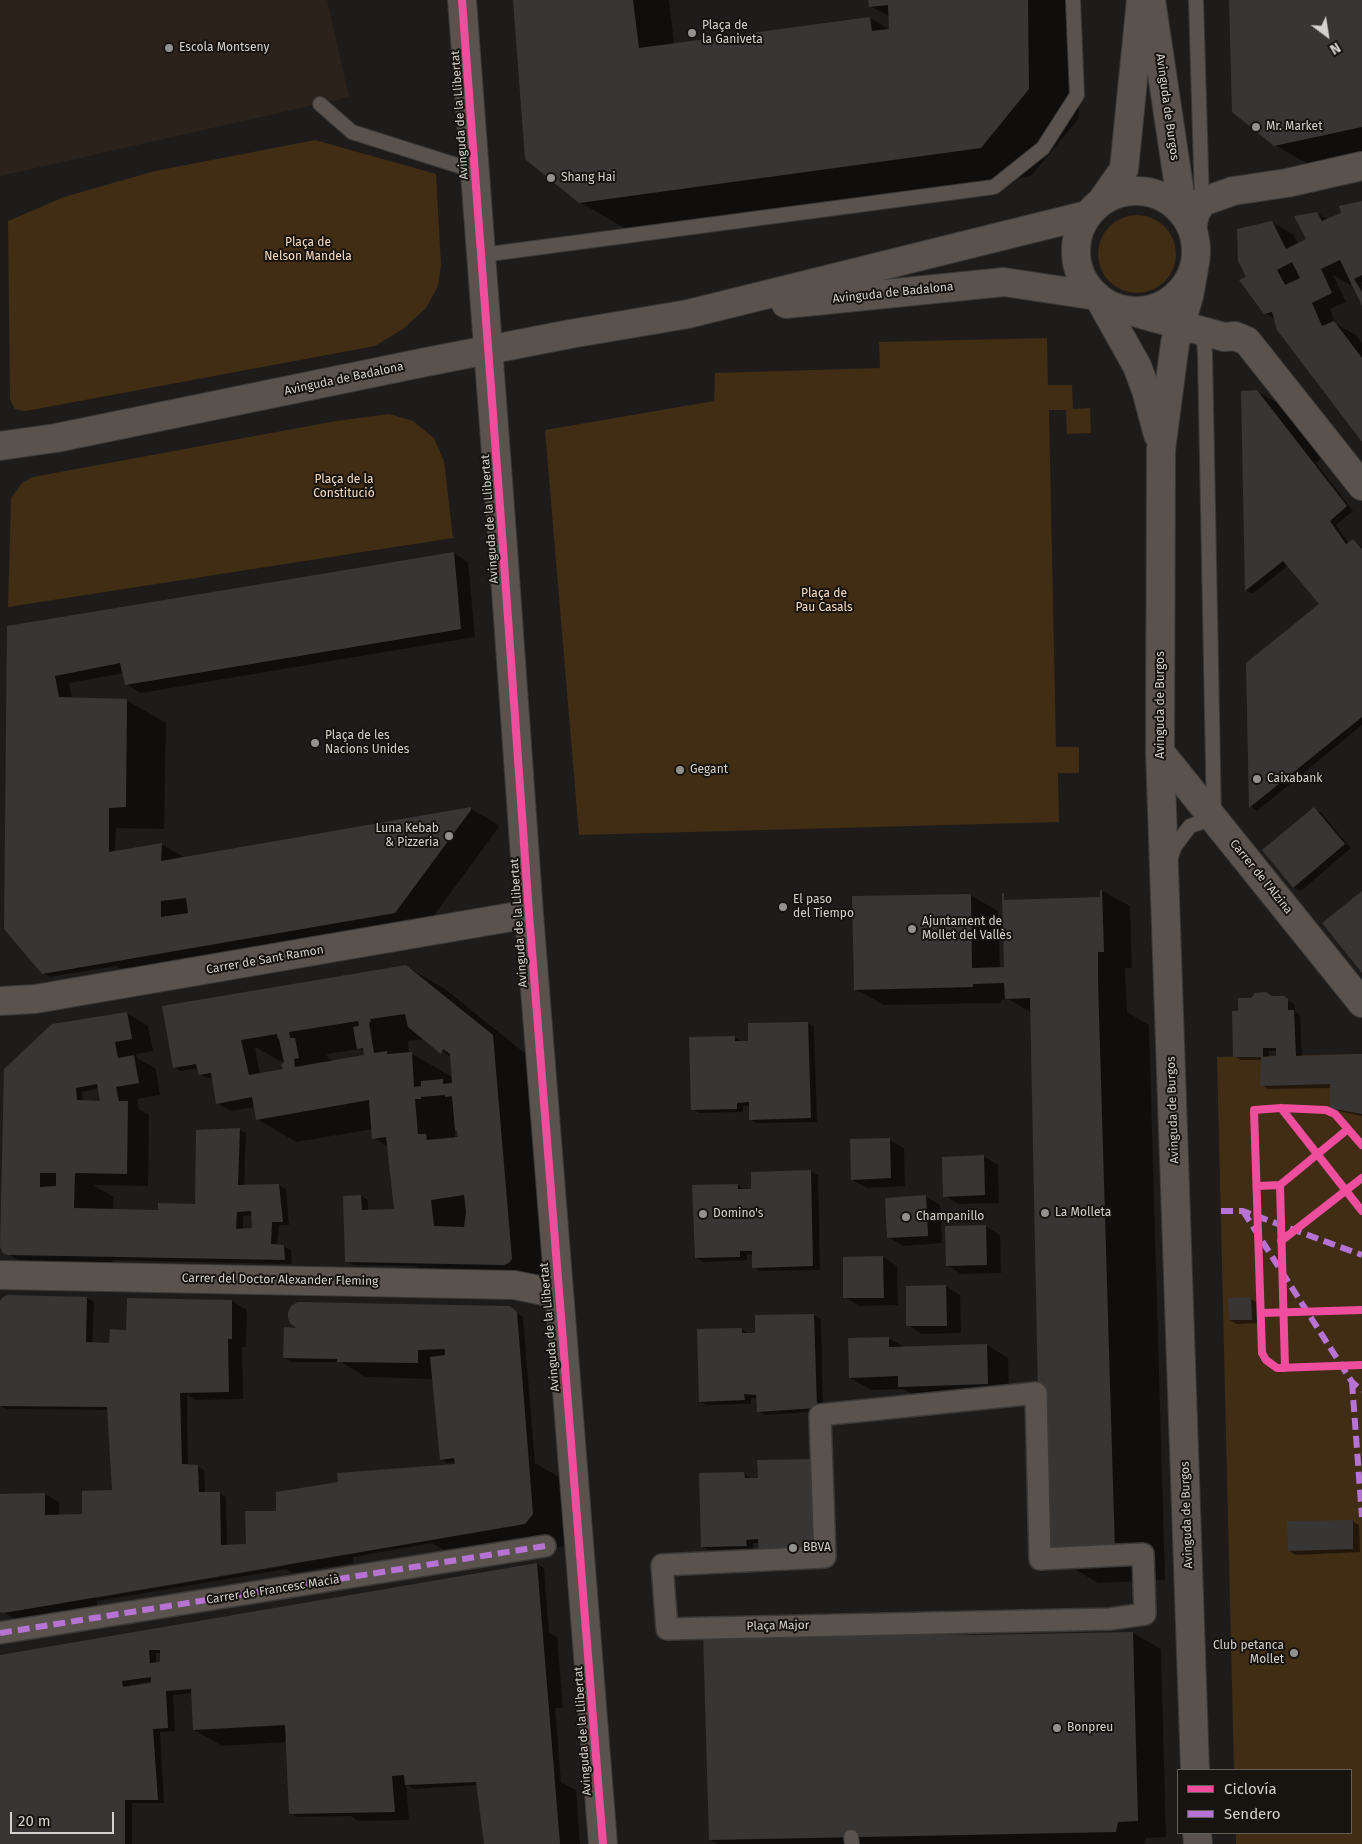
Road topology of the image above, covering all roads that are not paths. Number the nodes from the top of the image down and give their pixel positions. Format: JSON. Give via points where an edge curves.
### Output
{"nodes":[{"id":1,"x":462,"y":0,"type":"edge"},
{"id":2,"x":1073,"y":0,"type":"edge"},
{"id":3,"x":1141,"y":0,"type":"edge"},
{"id":4,"x":1151,"y":0,"type":"edge"},
{"id":5,"x":1196,"y":0,"type":"edge"},
{"id":6,"x":320,"y":104,"type":"dead end"},
{"id":7,"x":1362,"y":166,"type":"edge"},
{"id":8,"x":475,"y":171,"type":"junction"},
{"id":9,"x":1094,"y":208,"type":"junction"},
{"id":10,"x":1192,"y":215,"type":"junction"},
{"id":11,"x":482,"y":255,"type":"junction"},
{"id":12,"x":1194,"y":268,"type":"junction"},
{"id":13,"x":1098,"y":298,"type":"junction"},
{"id":14,"x":1137,"y":313,"type":"junction"},
{"id":15,"x":688,"y":314,"type":"junction"},
{"id":16,"x":1192,"y":328,"type":"junction"},
{"id":17,"x":488,"y":350,"type":"junction"},
{"id":18,"x":0,"y":446,"type":"edge"},
{"id":19,"x":1161,"y":450,"type":"junction"},
{"id":20,"x":1362,"y":486,"type":"edge"},
{"id":21,"x":1160,"y":752,"type":"junction"},
{"id":22,"x":1214,"y":818,"type":"junction"},
{"id":23,"x":1165,"y":876,"type":"junction"},
{"id":24,"x":529,"y":914,"type":"junction"},
{"id":25,"x":0,"y":1002,"type":"edge"},
{"id":26,"x":1362,"y":1004,"type":"edge"},
{"id":27,"x":0,"y":1275,"type":"edge"},
{"id":28,"x":559,"y":1294,"type":"junction"},
{"id":29,"x":1036,"y":1393,"type":"joint"},
{"id":30,"x":545,"y":1546,"type":"dead end"},
{"id":31,"x":0,"y":1633,"type":"edge"},
{"id":32,"x":1195,"y":1769,"type":"edge"},
{"id":33,"x":603,"y":1844,"type":"edge"}],
"edges":[{"from":1,"to":8,"type":"street","name":"Avinguda de la Llibertat"},
{"from":2,"to":11,"type":"lane","via":[[1077,95],[1043,148],[994,187]]},
{"from":3,"to":9,"type":"street","name":"Avinguda de Burgos","via":[[1124,169]]},
{"from":4,"to":10,"type":"street","name":"Avinguda de Burgos"},
{"from":5,"to":10,"type":"lane"},
{"from":6,"to":8,"type":"lane","via":[[352,132]]},
{"from":7,"to":10,"type":"street","via":[[1233,191]]},
{"from":8,"to":11,"type":"street","name":"Avinguda de la Llibertat"},
{"from":9,"to":10,"type":"street","via":[[1118,194],[1136,191],[1154,194]]},
{"from":9,"to":13,"type":"street","via":[[1078,232],[1075,262],[1085,285]]},
{"from":9,"to":15,"type":"street","name":"Avinguda de Badalona"},
{"from":10,"to":12,"type":"street"},
{"from":11,"to":17,"type":"street","name":"Avinguda de la Llibertat"},
{"from":12,"to":14,"type":"street","via":[[1186,286],[1173,300],[1156,309]]},
{"from":12,"to":16,"type":"street","name":"Avinguda de Burgos","via":[[1189,296]]},
{"from":13,"to":14,"type":"street"},
{"from":13,"to":15,"type":"street","name":"Avinguda de Badalona","via":[[1004,282]]},
{"from":13,"to":19,"type":"street","name":"Avinguda de Burgos","via":[[1137,366]]},
{"from":14,"to":16,"type":"street"},
{"from":15,"to":17,"type":"street","name":"Avinguda de Badalona"},
{"from":16,"to":19,"type":"street","name":"Avinguda de Burgos","via":[[1175,343]]},
{"from":16,"to":20,"type":"street","via":[[1248,341]]},
{"from":16,"to":22,"type":"lane","via":[[1206,364]]},
{"from":17,"to":18,"type":"street","name":"Avinguda de Badalona","via":[[66,436]]},
{"from":17,"to":24,"type":"street","name":"Avinguda de la Llibertat"},
{"from":19,"to":21,"type":"street","name":"Avinguda de Burgos"},
{"from":21,"to":22,"type":"street","name":"Carrer de l'Alzina"},
{"from":21,"to":23,"type":"street","name":"Avinguda de Burgos"},
{"from":22,"to":23,"type":"lane","via":[[1190,826],[1174,846]]},
{"from":22,"to":26,"type":"street","name":"Carrer de l'Alzina"},
{"from":23,"to":32,"type":"street","name":"Avinguda de Burgos"},
{"from":24,"to":25,"type":"street","name":"Carrer de Sant Ramon","via":[[35,999]]},
{"from":24,"to":28,"type":"street","name":"Avinguda de la Llibertat"},
{"from":27,"to":28,"type":"street","name":"Carrer del Doctor Alexander Fleming","via":[[514,1285]]},
{"from":28,"to":33,"type":"street","name":"Avinguda de la Llibertat"},
{"from":29,"to":29,"type":"street","name":"Plaça Major","via":[[1040,1559],[1142,1554],[1145,1614],[1110,1619],[667,1628],[662,1565],[825,1557],[820,1415]]},
{"from":30,"to":31,"type":"street","name":"Carrer de Francesc Macià"}]}
